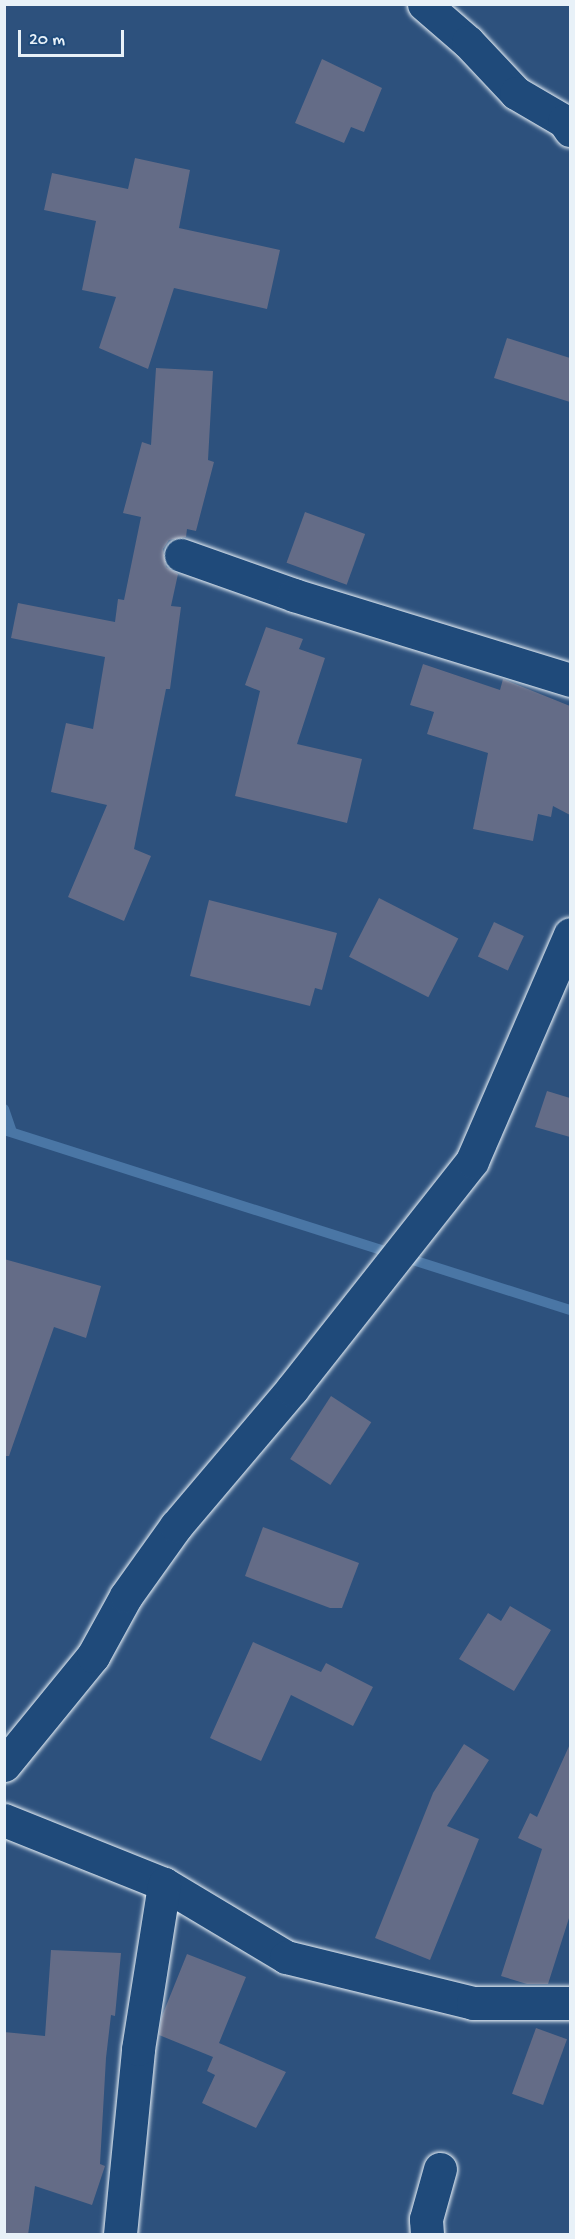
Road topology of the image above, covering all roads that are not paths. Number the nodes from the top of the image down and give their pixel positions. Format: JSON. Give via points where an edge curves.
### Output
{"nodes":[{"id":1,"x":424,"y":4,"type":"edge"},
{"id":2,"x":568,"y":122,"type":"edge"},
{"id":3,"x":181,"y":555,"type":"dead end"},
{"id":4,"x":570,"y":680,"type":"edge"},
{"id":5,"x":570,"y":934,"type":"edge"},
{"id":6,"x":4,"y":1765,"type":"edge"},
{"id":7,"x":4,"y":1820,"type":"edge"},
{"id":8,"x":164,"y":1884,"type":"junction"},
{"id":9,"x":570,"y":2003,"type":"edge"},
{"id":10,"x":440,"y":2169,"type":"dead end"},
{"id":11,"x":120,"y":2235,"type":"edge"},
{"id":12,"x":427,"y":2235,"type":"edge"}],
"edges":[{"from":1,"to":2,"type":"street","via":[[468,42],[516,93]]},
{"from":3,"to":4,"type":"street","via":[[294,595]]},
{"from":5,"to":6,"type":"street","via":[[472,1161],[292,1389],[176,1526],[126,1596],[93,1656]]},
{"from":7,"to":8,"type":"street"},
{"from":8,"to":9,"type":"street","via":[[286,1957],[473,2003]]},
{"from":8,"to":11,"type":"street","via":[[138,2049]]},
{"from":10,"to":12,"type":"street","via":[[426,2219]]}]}
